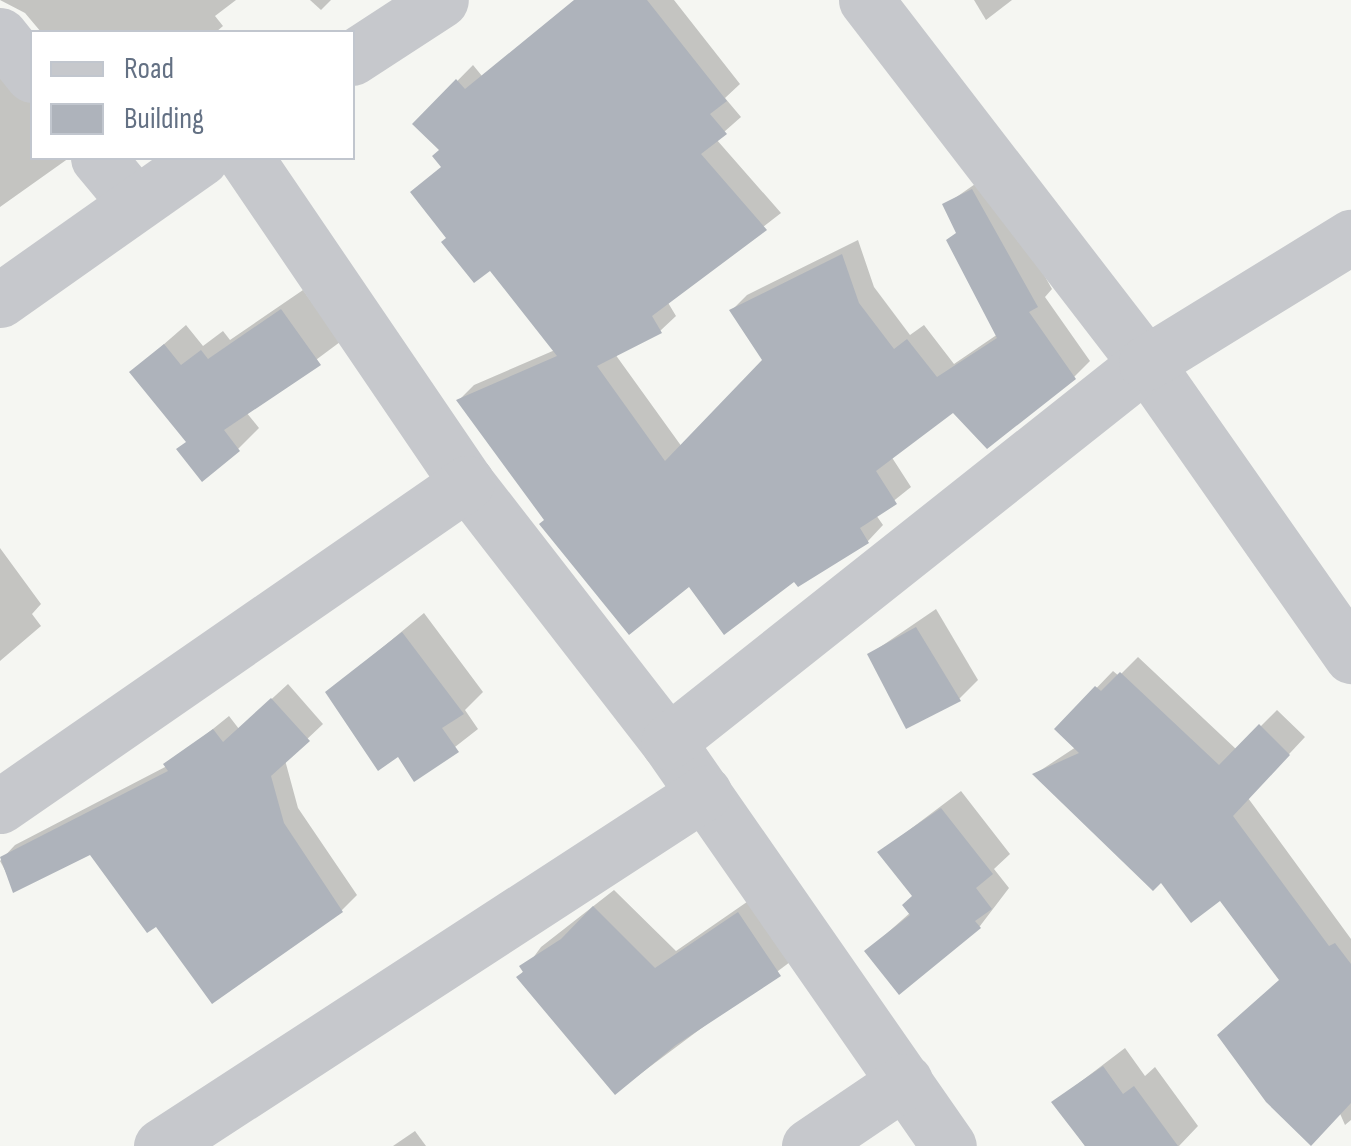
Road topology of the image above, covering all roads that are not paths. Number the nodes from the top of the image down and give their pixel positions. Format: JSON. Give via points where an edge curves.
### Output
{"nodes":[{"id":1,"x":441,"y":0,"type":"edge"},
{"id":2,"x":866,"y":0,"type":"edge"},
{"id":3,"x":0,"y":35,"type":"edge"},
{"id":4,"x":355,"y":56,"type":"edge"},
{"id":5,"x":30,"y":72,"type":"edge"},
{"id":6,"x":100,"y":160,"type":"edge"},
{"id":7,"x":198,"y":160,"type":"edge"},
{"id":8,"x":247,"y":160,"type":"edge"},
{"id":9,"x":133,"y":200,"type":"junction"},
{"id":10,"x":1351,"y":237,"type":"edge"},
{"id":11,"x":0,"y":300,"type":"edge"},
{"id":12,"x":1146,"y":363,"type":"junction"},
{"id":13,"x":467,"y":484,"type":"junction"},
{"id":14,"x":1351,"y":656,"type":"edge"},
{"id":15,"x":668,"y":742,"type":"junction"},
{"id":16,"x":704,"y":793,"type":"junction"},
{"id":17,"x":0,"y":806,"type":"edge"},
{"id":18,"x":905,"y":1081,"type":"junction"},
{"id":19,"x":161,"y":1146,"type":"edge"},
{"id":20,"x":809,"y":1146,"type":"edge"},
{"id":21,"x":949,"y":1146,"type":"edge"}],
"edges":[{"from":1,"to":4,"type":"street"},
{"from":2,"to":12,"type":"street"},
{"from":3,"to":5,"type":"street"},
{"from":6,"to":9,"type":"street"},
{"from":7,"to":9,"type":"street"},
{"from":8,"to":13,"type":"street"},
{"from":9,"to":11,"type":"street"},
{"from":10,"to":12,"type":"street"},
{"from":12,"to":14,"type":"street"},
{"from":12,"to":15,"type":"street"},
{"from":13,"to":15,"type":"street"},
{"from":13,"to":17,"type":"street"},
{"from":15,"to":16,"type":"street"},
{"from":16,"to":18,"type":"street"},
{"from":16,"to":19,"type":"street"},
{"from":18,"to":20,"type":"street"},
{"from":18,"to":21,"type":"street"}]}
